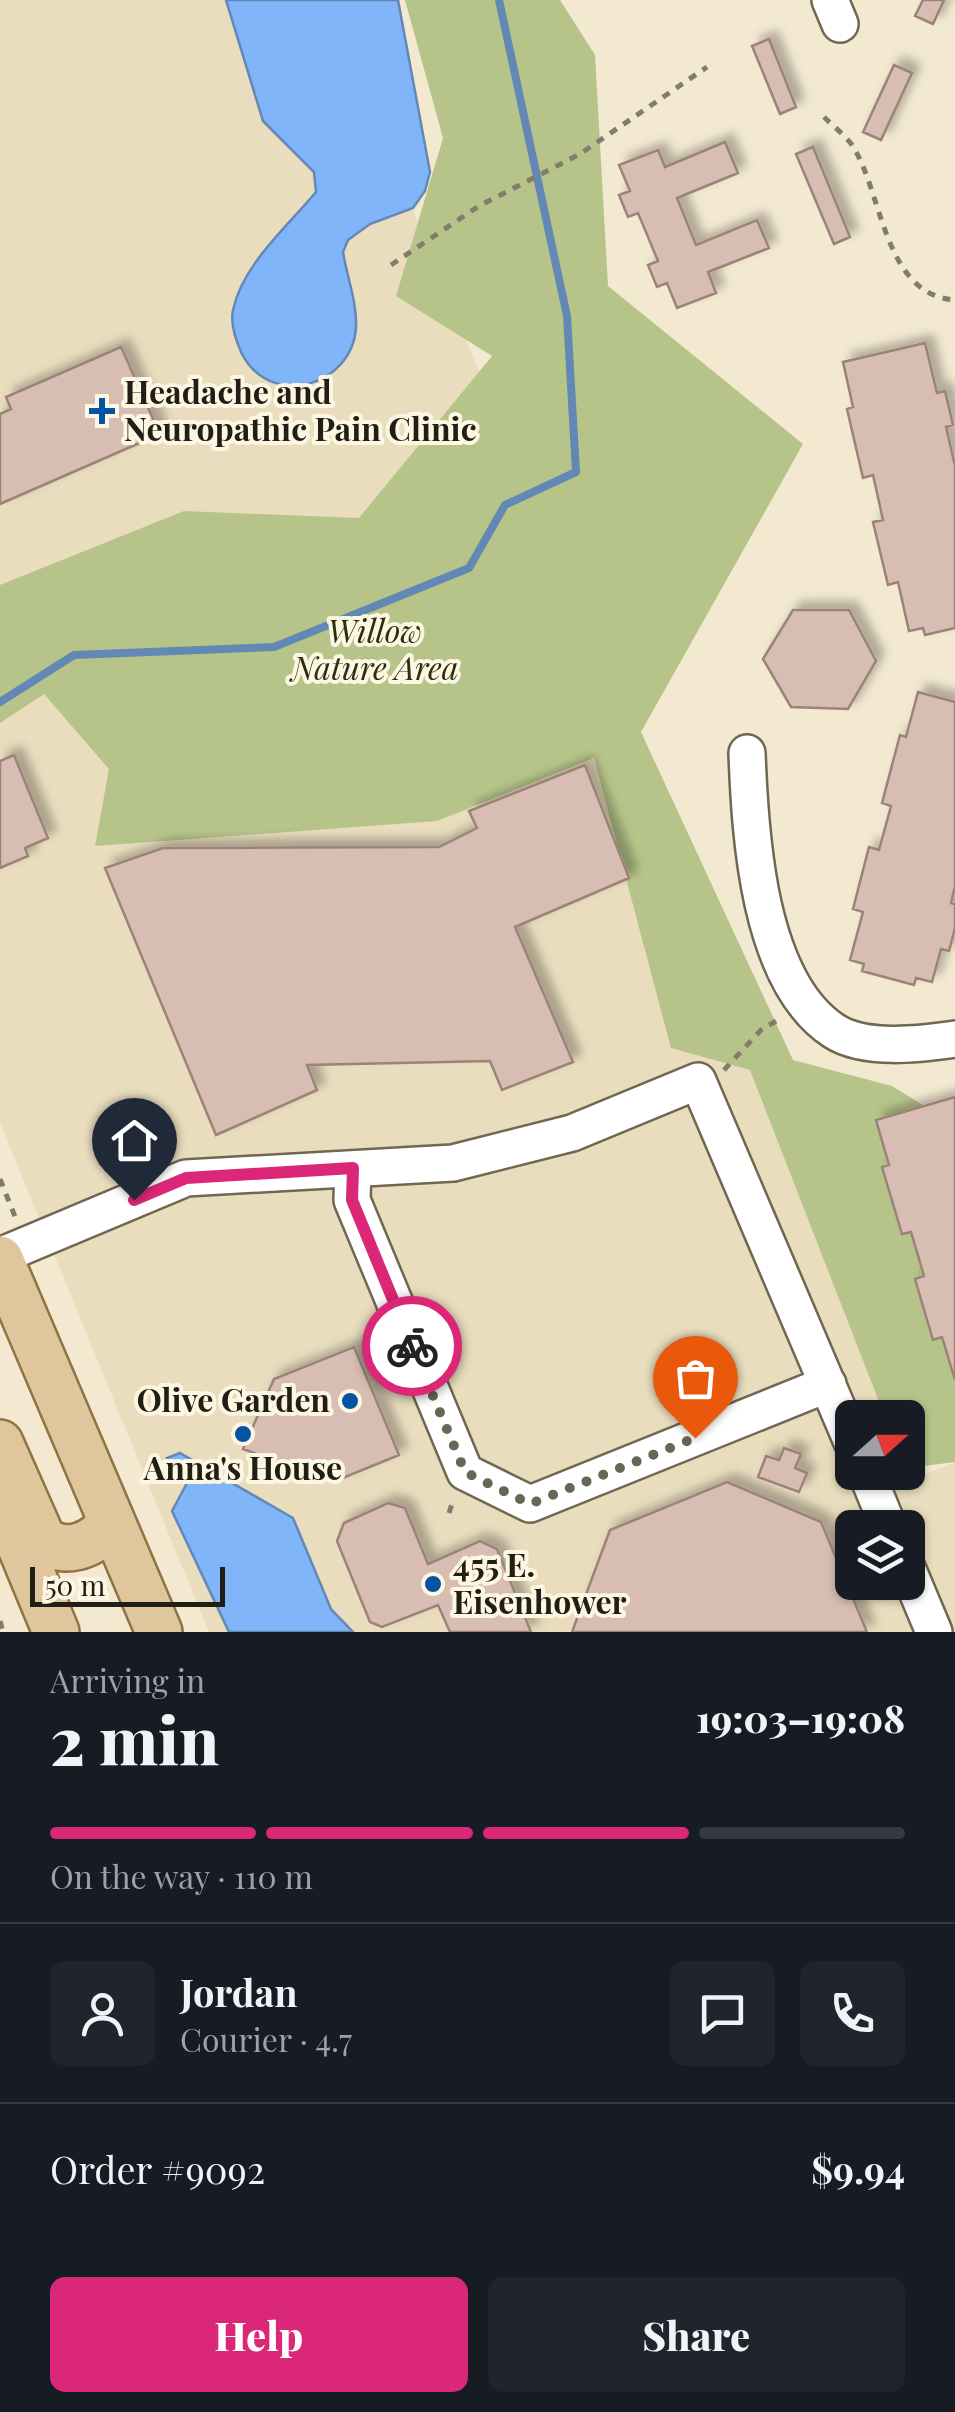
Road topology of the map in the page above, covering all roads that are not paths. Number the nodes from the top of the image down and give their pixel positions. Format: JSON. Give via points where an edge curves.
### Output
{"nodes":[{"id":1,"x":747,"y":754,"type":"dead end"},
{"id":2,"x":955,"y":1039,"type":"edge"},
{"id":3,"x":353,"y":1168,"type":"junction"},
{"id":4,"x":0,"y":1257,"type":"edge"},
{"id":5,"x":0,"y":1328,"type":"edge"},
{"id":6,"x":828,"y":1384,"type":"junction"},
{"id":7,"x":835,"y":1401,"type":"edge"},
{"id":8,"x":67,"y":1416,"type":"junction"},
{"id":9,"x":0,"y":1443,"type":"edge"},
{"id":10,"x":0,"y":1498,"type":"edge"},
{"id":11,"x":107,"y":1510,"type":"junction"},
{"id":12,"x":921,"y":1600,"type":"edge"},
{"id":13,"x":56,"y":1632,"type":"edge"},
{"id":14,"x":159,"y":1632,"type":"edge"},
{"id":15,"x":934,"y":1632,"type":"edge"}],
"edges":[{"from":1,"to":2,"type":"street","via":[[749,816],[768,927],[798,994],[835,1032],[876,1042]]},
{"from":3,"to":4,"type":"street","via":[[186,1178]]},
{"from":3,"to":6,"type":"street","via":[[453,1163],[564,1135],[698,1080]]},
{"from":3,"to":6,"type":"street","via":[[352,1200],[465,1472],[530,1504]]},
{"from":4,"to":8,"type":"main road"},
{"from":5,"to":8,"type":"main road"},
{"from":6,"to":7,"type":"street"},
{"from":8,"to":11,"type":"main road"},
{"from":9,"to":11,"type":"main road","via":[[48,1544],[72,1549],[100,1537],[109,1527]]},
{"from":10,"to":13,"type":"main road"},
{"from":11,"to":14,"type":"main road"},
{"from":12,"to":15,"type":"street"}]}
